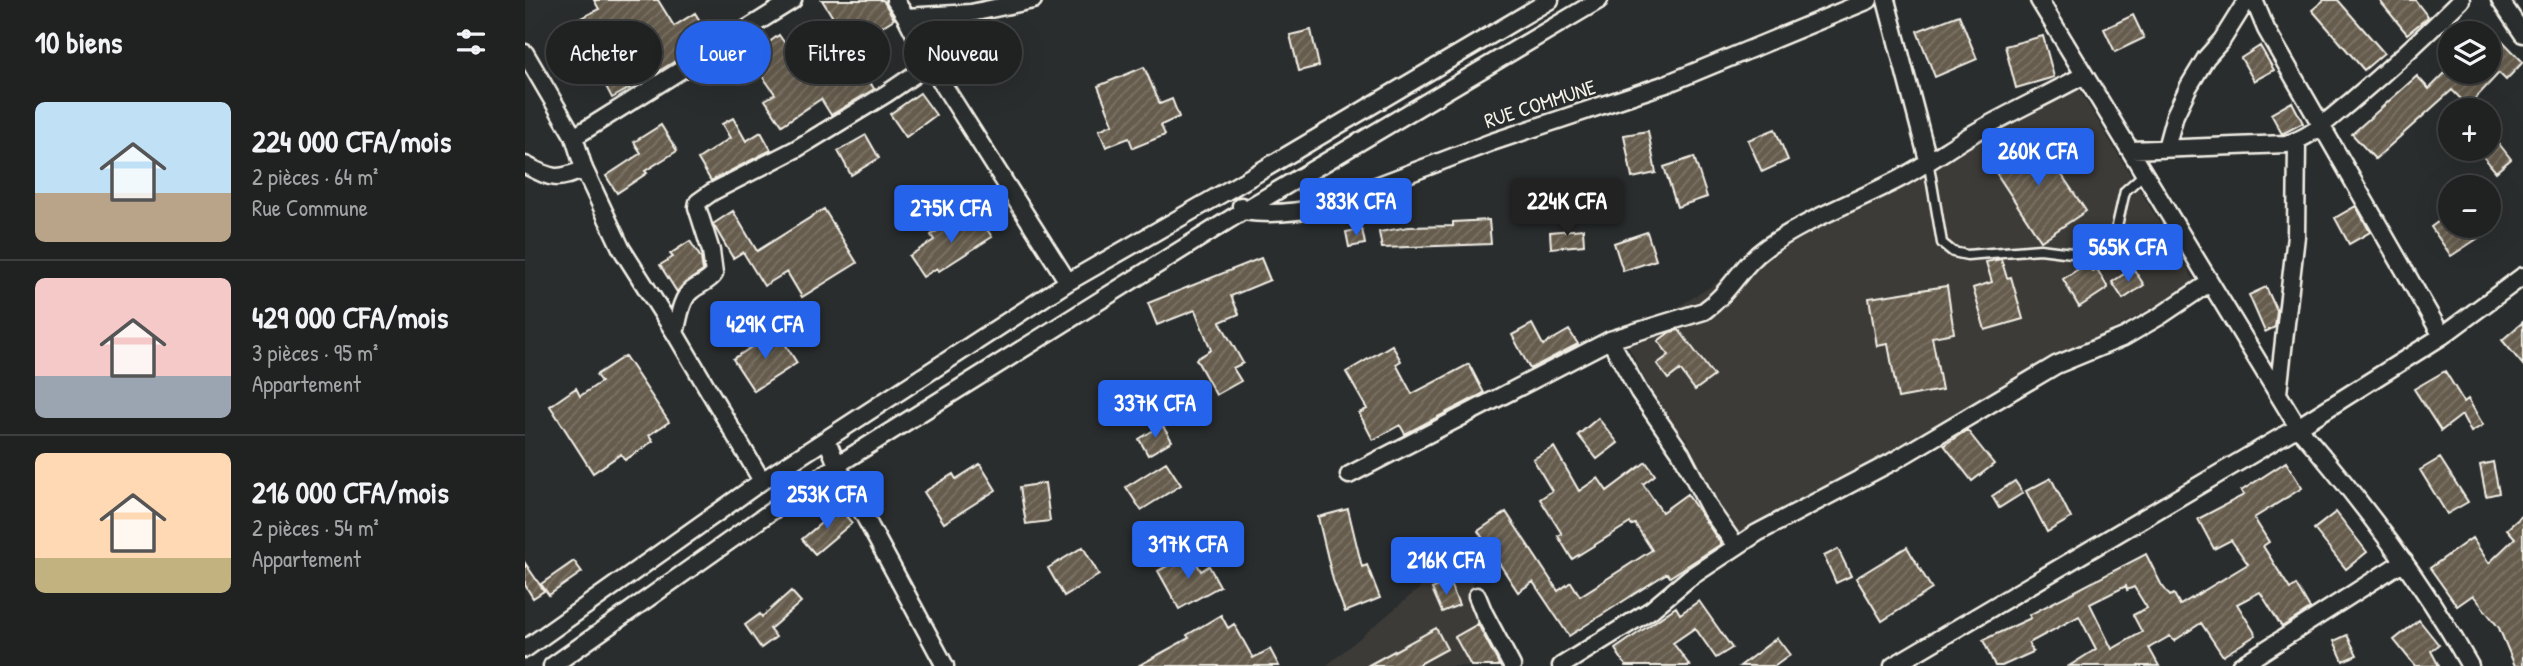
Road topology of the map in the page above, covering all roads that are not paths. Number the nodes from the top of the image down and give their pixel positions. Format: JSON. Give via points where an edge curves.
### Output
{"nodes":[{"id":1,"x":793,"y":0,"type":"edge"},
{"id":2,"x":895,"y":0,"type":"edge"},
{"id":3,"x":1033,"y":0,"type":"edge"},
{"id":4,"x":1551,"y":0,"type":"edge"},
{"id":5,"x":1599,"y":0,"type":"edge"},
{"id":6,"x":1869,"y":0,"type":"edge"},
{"id":7,"x":1886,"y":0,"type":"edge"},
{"id":8,"x":2039,"y":0,"type":"edge"},
{"id":9,"x":2247,"y":0,"type":"edge"},
{"id":10,"x":2254,"y":0,"type":"edge"},
{"id":11,"x":2461,"y":0,"type":"edge"},
{"id":12,"x":2500,"y":0,"type":"edge"},
{"id":13,"x":906,"y":17,"type":"junction"},
{"id":14,"x":1565,"y":20,"type":"junction"},
{"id":15,"x":908,"y":21,"type":"edge"},
{"id":16,"x":2523,"y":34,"type":"edge"},
{"id":17,"x":525,"y":52,"type":"edge"},
{"id":18,"x":2084,"y":75,"type":"junction"},
{"id":19,"x":904,"y":82,"type":"edge"},
{"id":20,"x":943,"y":84,"type":"edge"},
{"id":21,"x":2321,"y":126,"type":"junction"},
{"id":22,"x":574,"y":136,"type":"junction"},
{"id":23,"x":2297,"y":142,"type":"junction"},
{"id":24,"x":2165,"y":148,"type":"junction"},
{"id":25,"x":2131,"y":150,"type":"junction"},
{"id":26,"x":1928,"y":160,"type":"junction"},
{"id":27,"x":525,"y":165,"type":"edge"},
{"id":28,"x":584,"y":169,"type":"junction"},
{"id":29,"x":2145,"y":173,"type":"junction"},
{"id":30,"x":1232,"y":188,"type":"junction"},
{"id":31,"x":1243,"y":211,"type":"junction"},
{"id":32,"x":2523,"y":276,"type":"edge"},
{"id":33,"x":1068,"y":282,"type":"junction"},
{"id":34,"x":2209,"y":283,"type":"junction"},
{"id":35,"x":675,"y":333,"type":"junction"},
{"id":36,"x":2442,"y":336,"type":"junction"},
{"id":37,"x":1610,"y":340,"type":"junction"},
{"id":38,"x":2277,"y":393,"type":"junction"},
{"id":39,"x":2298,"y":427,"type":"junction"},
{"id":40,"x":828,"y":440,"type":"junction"},
{"id":41,"x":837,"y":465,"type":"junction"},
{"id":42,"x":1349,"y":475,"type":"dead end"},
{"id":43,"x":762,"y":481,"type":"junction"},
{"id":44,"x":1736,"y":546,"type":"junction"},
{"id":45,"x":2404,"y":561,"type":"junction"},
{"id":46,"x":1478,"y":596,"type":"dead end"},
{"id":47,"x":525,"y":649,"type":"edge"},
{"id":48,"x":552,"y":666,"type":"edge"},
{"id":49,"x":945,"y":666,"type":"edge"},
{"id":50,"x":1512,"y":666,"type":"edge"},
{"id":51,"x":1562,"y":666,"type":"edge"},
{"id":52,"x":1893,"y":666,"type":"edge"},
{"id":53,"x":2240,"y":666,"type":"edge"},
{"id":54,"x":2470,"y":666,"type":"edge"}],
"edges":[{"from":1,"to":22,"type":"street"},
{"from":2,"to":13,"type":"street"},
{"from":3,"to":13,"type":"street","via":[[971,13]]},
{"from":4,"to":14,"type":"street"},
{"from":4,"to":30,"type":"street"},
{"from":5,"to":14,"type":"street"},
{"from":6,"to":31,"type":"street","name":"RUE COMMUNE","via":[[1666,84],[1492,142],[1321,207],[1292,213]]},
{"from":7,"to":26,"type":"street"},
{"from":8,"to":18,"type":"street"},
{"from":9,"to":24,"type":"street","via":[[2189,86]]},
{"from":10,"to":21,"type":"street"},
{"from":11,"to":21,"type":"street"},
{"from":12,"to":16,"type":"street"},
{"from":13,"to":15,"type":"street"},
{"from":14,"to":31,"type":"street"},
{"from":17,"to":22,"type":"street"},
{"from":18,"to":25,"type":"street"},
{"from":18,"to":26,"type":"street"},
{"from":19,"to":35,"type":"street","via":[[796,149],[698,202],[714,274],[684,299]]},
{"from":20,"to":33,"type":"street"},
{"from":21,"to":23,"type":"street"},
{"from":21,"to":36,"type":"street"},
{"from":22,"to":28,"type":"street"},
{"from":23,"to":24,"type":"street"},
{"from":23,"to":38,"type":"street","via":[[2296,236]]},
{"from":24,"to":25,"type":"street"},
{"from":25,"to":29,"type":"street"},
{"from":26,"to":29,"type":"lane","via":[[1942,243],[1967,255],[2040,249],[2098,253],[2114,239],[2127,187]]},
{"from":26,"to":37,"type":"street","via":[[1765,248],[1704,311]]},
{"from":27,"to":28,"type":"street","via":[[555,178]]},
{"from":28,"to":35,"type":"street","via":[[621,248]]},
{"from":29,"to":34,"type":"street"},
{"from":30,"to":31,"type":"street"},
{"from":30,"to":33,"type":"street"},
{"from":31,"to":41,"type":"street"},
{"from":32,"to":36,"type":"street"},
{"from":33,"to":40,"type":"street"},
{"from":34,"to":38,"type":"street"},
{"from":34,"to":44,"type":"street","via":[[2125,337],[2056,365],[1892,462]]},
{"from":35,"to":43,"type":"street"},
{"from":36,"to":39,"type":"street"},
{"from":37,"to":42,"type":"street"},
{"from":37,"to":44,"type":"street"},
{"from":38,"to":39,"type":"street"},
{"from":39,"to":45,"type":"street"},
{"from":39,"to":52,"type":"street"},
{"from":40,"to":41,"type":"street"},
{"from":40,"to":43,"type":"street"},
{"from":41,"to":48,"type":"street"},
{"from":41,"to":49,"type":"street"},
{"from":43,"to":47,"type":"street"},
{"from":44,"to":51,"type":"street","via":[[1651,610]]},
{"from":45,"to":53,"type":"street"},
{"from":45,"to":54,"type":"street"},
{"from":46,"to":50,"type":"street"}]}
